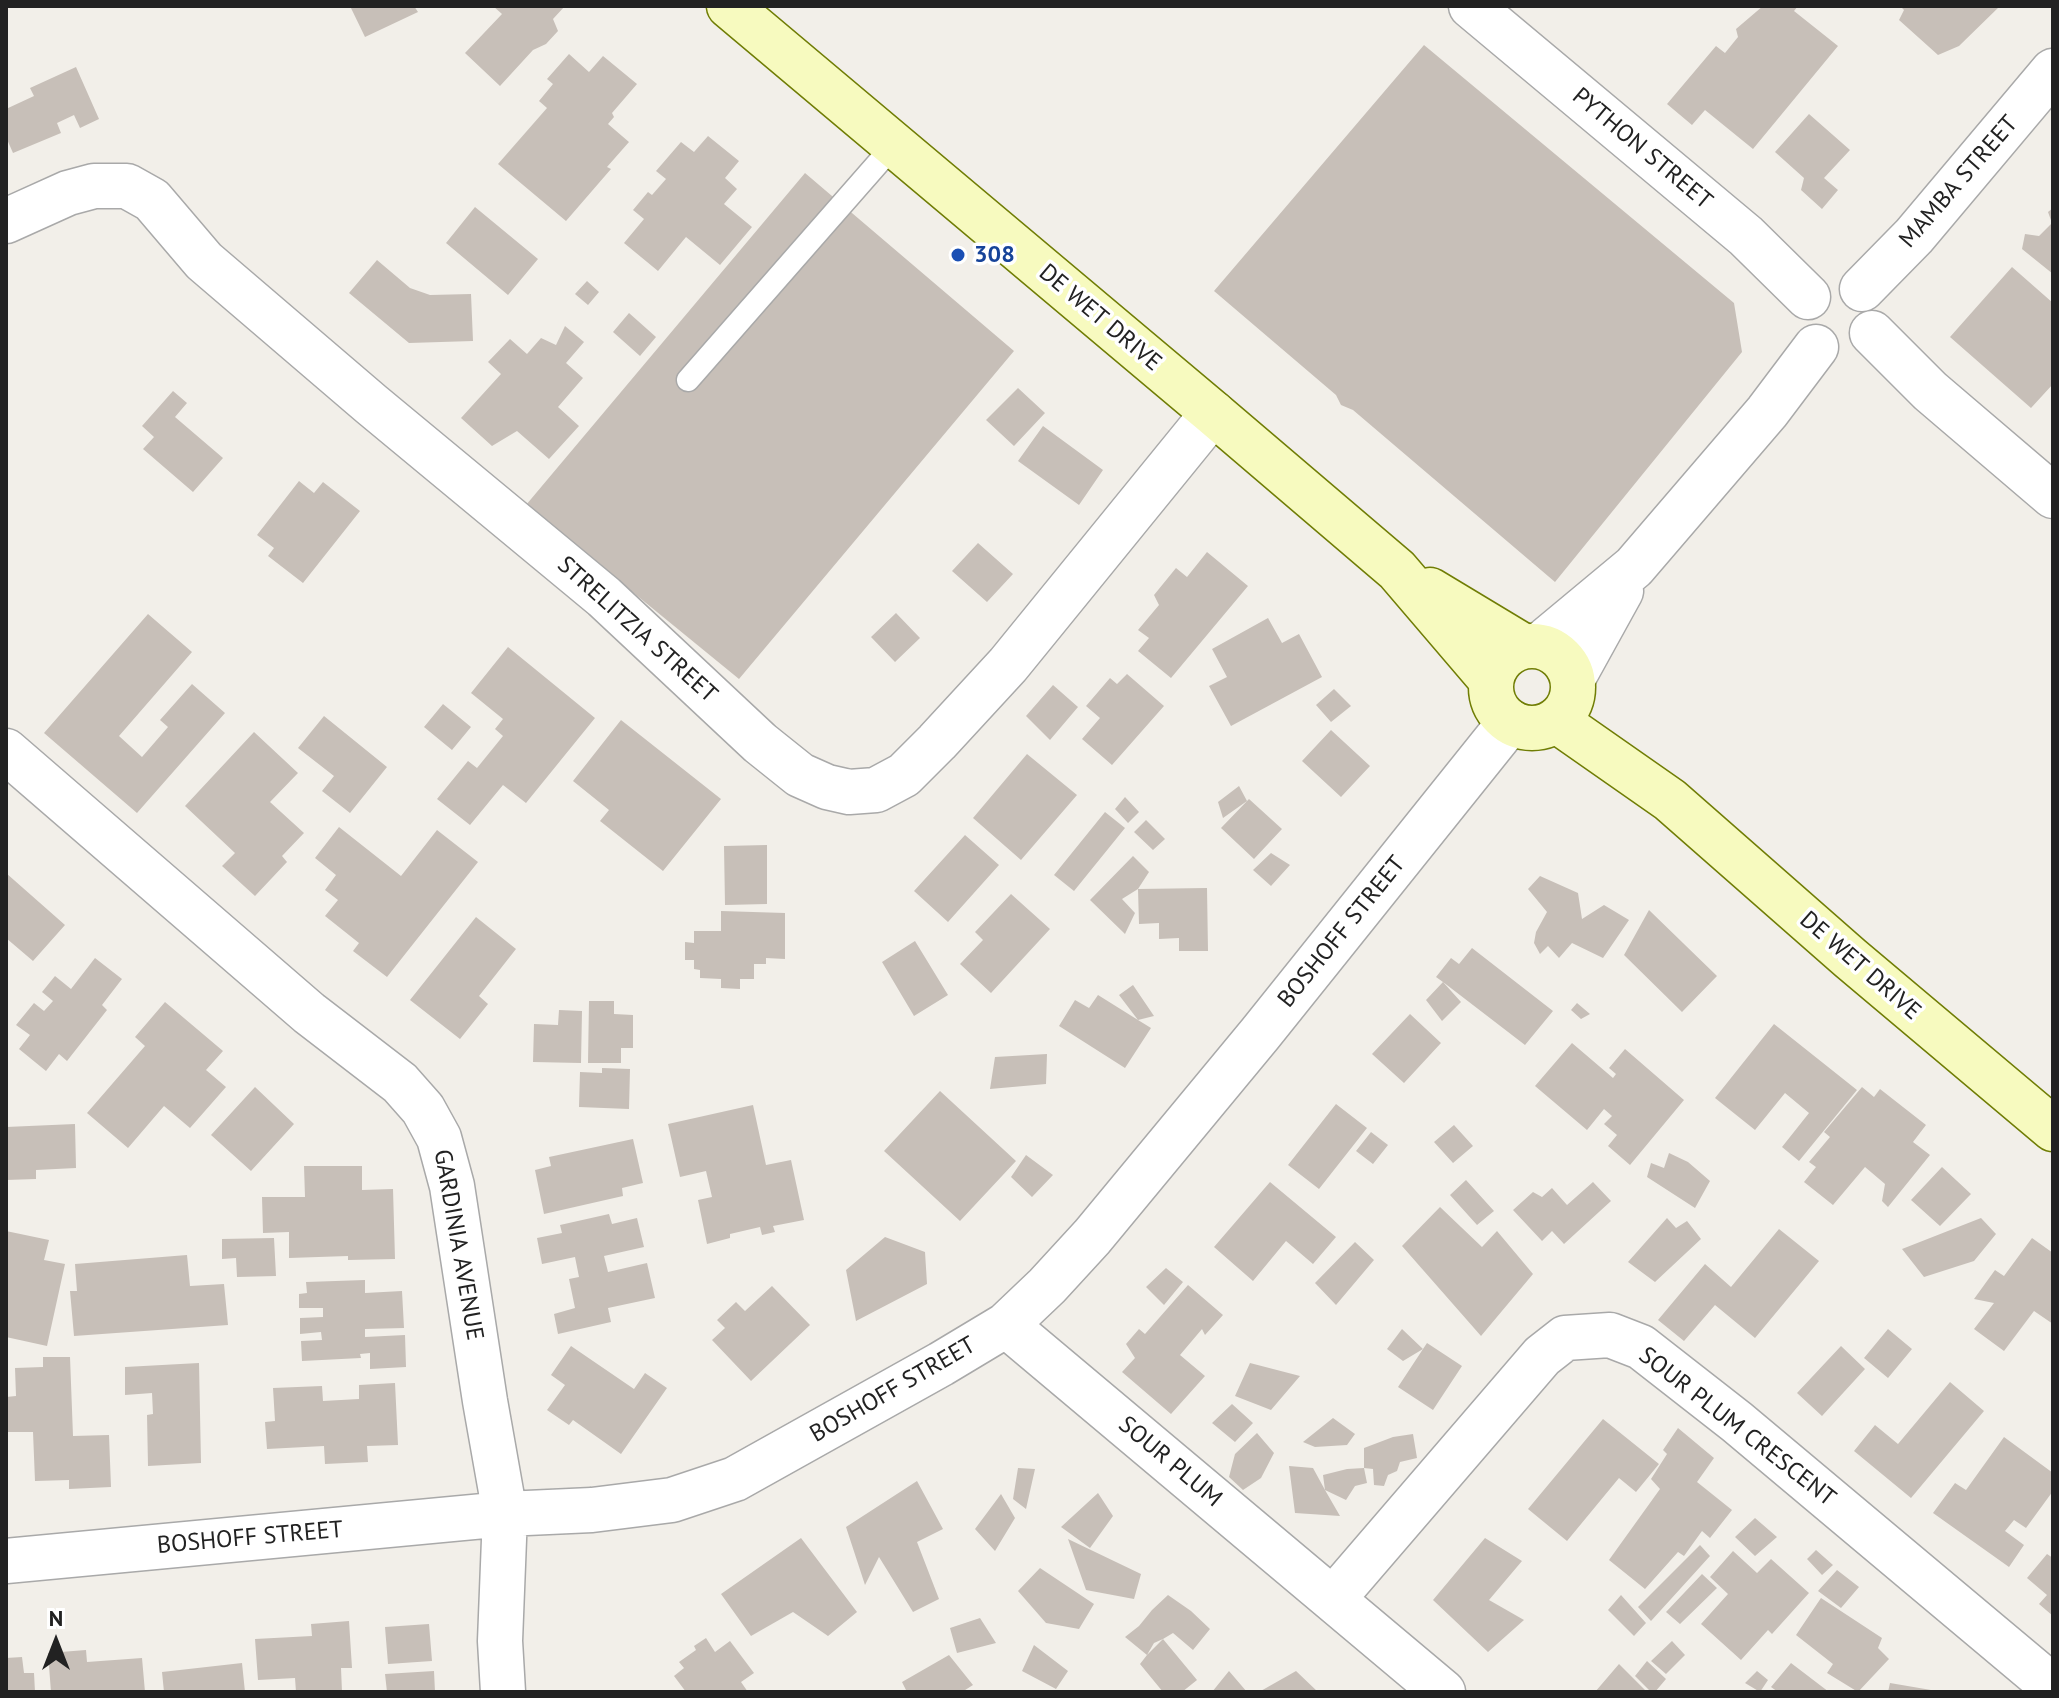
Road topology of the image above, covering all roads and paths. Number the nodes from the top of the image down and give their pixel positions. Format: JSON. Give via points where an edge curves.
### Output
{"nodes":[{"id":1,"x":729,"y":6,"type":"edge"},
{"id":2,"x":1471,"y":6,"type":"edge"},
{"id":3,"x":2053,"y":71,"type":"edge"},
{"id":4,"x":894,"y":145,"type":"junction"},
{"id":5,"x":6,"y":221,"type":"edge"},
{"id":6,"x":1862,"y":289,"type":"junction"},
{"id":7,"x":1808,"y":297,"type":"junction"},
{"id":8,"x":1872,"y":333,"type":"junction"},
{"id":9,"x":1816,"y":347,"type":"junction"},
{"id":10,"x":688,"y":380,"type":"dead end"},
{"id":11,"x":1213,"y":413,"type":"junction"},
{"id":12,"x":2053,"y":496,"type":"edge"},
{"id":13,"x":1634,"y":567,"type":"junction"},
{"id":14,"x":1397,"y":570,"type":"junction"},
{"id":15,"x":1531,"y":646,"type":"junction"},
{"id":16,"x":1491,"y":680,"type":"junction"},
{"id":17,"x":1567,"y":698,"type":"junction"},
{"id":18,"x":1510,"y":722,"type":"junction"},
{"id":19,"x":6,"y":751,"type":"edge"},
{"id":20,"x":2053,"y":1129,"type":"edge"},
{"id":21,"x":1006,"y":1325,"type":"junction"},
{"id":22,"x":505,"y":1514,"type":"junction"},
{"id":23,"x":6,"y":1561,"type":"edge"},
{"id":24,"x":1333,"y":1599,"type":"junction"},
{"id":25,"x":2053,"y":1687,"type":"edge"},
{"id":26,"x":503,"y":1692,"type":"edge"},
{"id":27,"x":1443,"y":1692,"type":"edge"}],
"edges":[{"from":1,"to":4,"type":"street","name":"DE WET DRIVE"},
{"from":2,"to":7,"type":"street","name":"PYTHON STREET","via":[[1746,236]]},
{"from":3,"to":6,"type":"street","name":"MAMBA STREET","via":[[1914,236]]},
{"from":4,"to":10,"type":"lane"},
{"from":4,"to":11,"type":"street","name":"DE WET DRIVE"},
{"from":5,"to":11,"type":"street","name":"STRELITZIA STREET","via":[[94,186],[127,186],[152,200],[204,261],[604,597],[760,743],[800,775],[849,792],[876,790],[904,775],[937,742],[1008,665]]},
{"from":6,"to":7,"type":"street","via":[[1834,282]]},
{"from":6,"to":8,"type":"street","via":[[1875,309]]},
{"from":7,"to":9,"type":"street","via":[[1803,329]]},
{"from":8,"to":9,"type":"street","via":[[1850,353],[1832,354]]},
{"from":8,"to":12,"type":"street","via":[[1930,391]]},
{"from":9,"to":13,"type":"street"},
{"from":11,"to":14,"type":"street","name":"DE WET DRIVE"},
{"from":13,"to":15,"type":"street"},
{"from":13,"to":17,"type":"street"},
{"from":14,"to":15,"type":"street","name":"DE WET DRIVE"},
{"from":14,"to":16,"type":"street","name":"DE WET DRIVE"},
{"from":15,"to":16,"type":"street","via":[[1508,653]]},
{"from":15,"to":17,"type":"street","via":[[1554,652],[1566,663]]},
{"from":16,"to":18,"type":"street","via":[[1498,711]]},
{"from":17,"to":18,"type":"street","via":[[1542,727]]},
{"from":17,"to":20,"type":"street","name":"DE WET DRIVE","via":[[1670,800]]},
{"from":18,"to":21,"type":"street","name":"BOSHOFF STREET","via":[[1092,1237]]},
{"from":19,"to":22,"type":"street","name":"GARDINIA AVENUE","via":[[309,1013],[400,1083],[423,1109],[439,1138],[449,1174]]},
{"from":21,"to":22,"type":"street","name":"BOSHOFF STREET","via":[[735,1479],[642,1505]]},
{"from":21,"to":24,"type":"street","name":"SOUR PLUM"},
{"from":22,"to":23,"type":"street","name":"BOSHOFF STREET"},
{"from":22,"to":26,"type":"street","name":"GARDINIA AVENUE"},
{"from":24,"to":25,"type":"street","name":"SOUR PLUM CRESCENT","via":[[1542,1356],[1565,1338],[1610,1335],[1641,1347],[1737,1422]]},
{"from":24,"to":27,"type":"street"}]}
